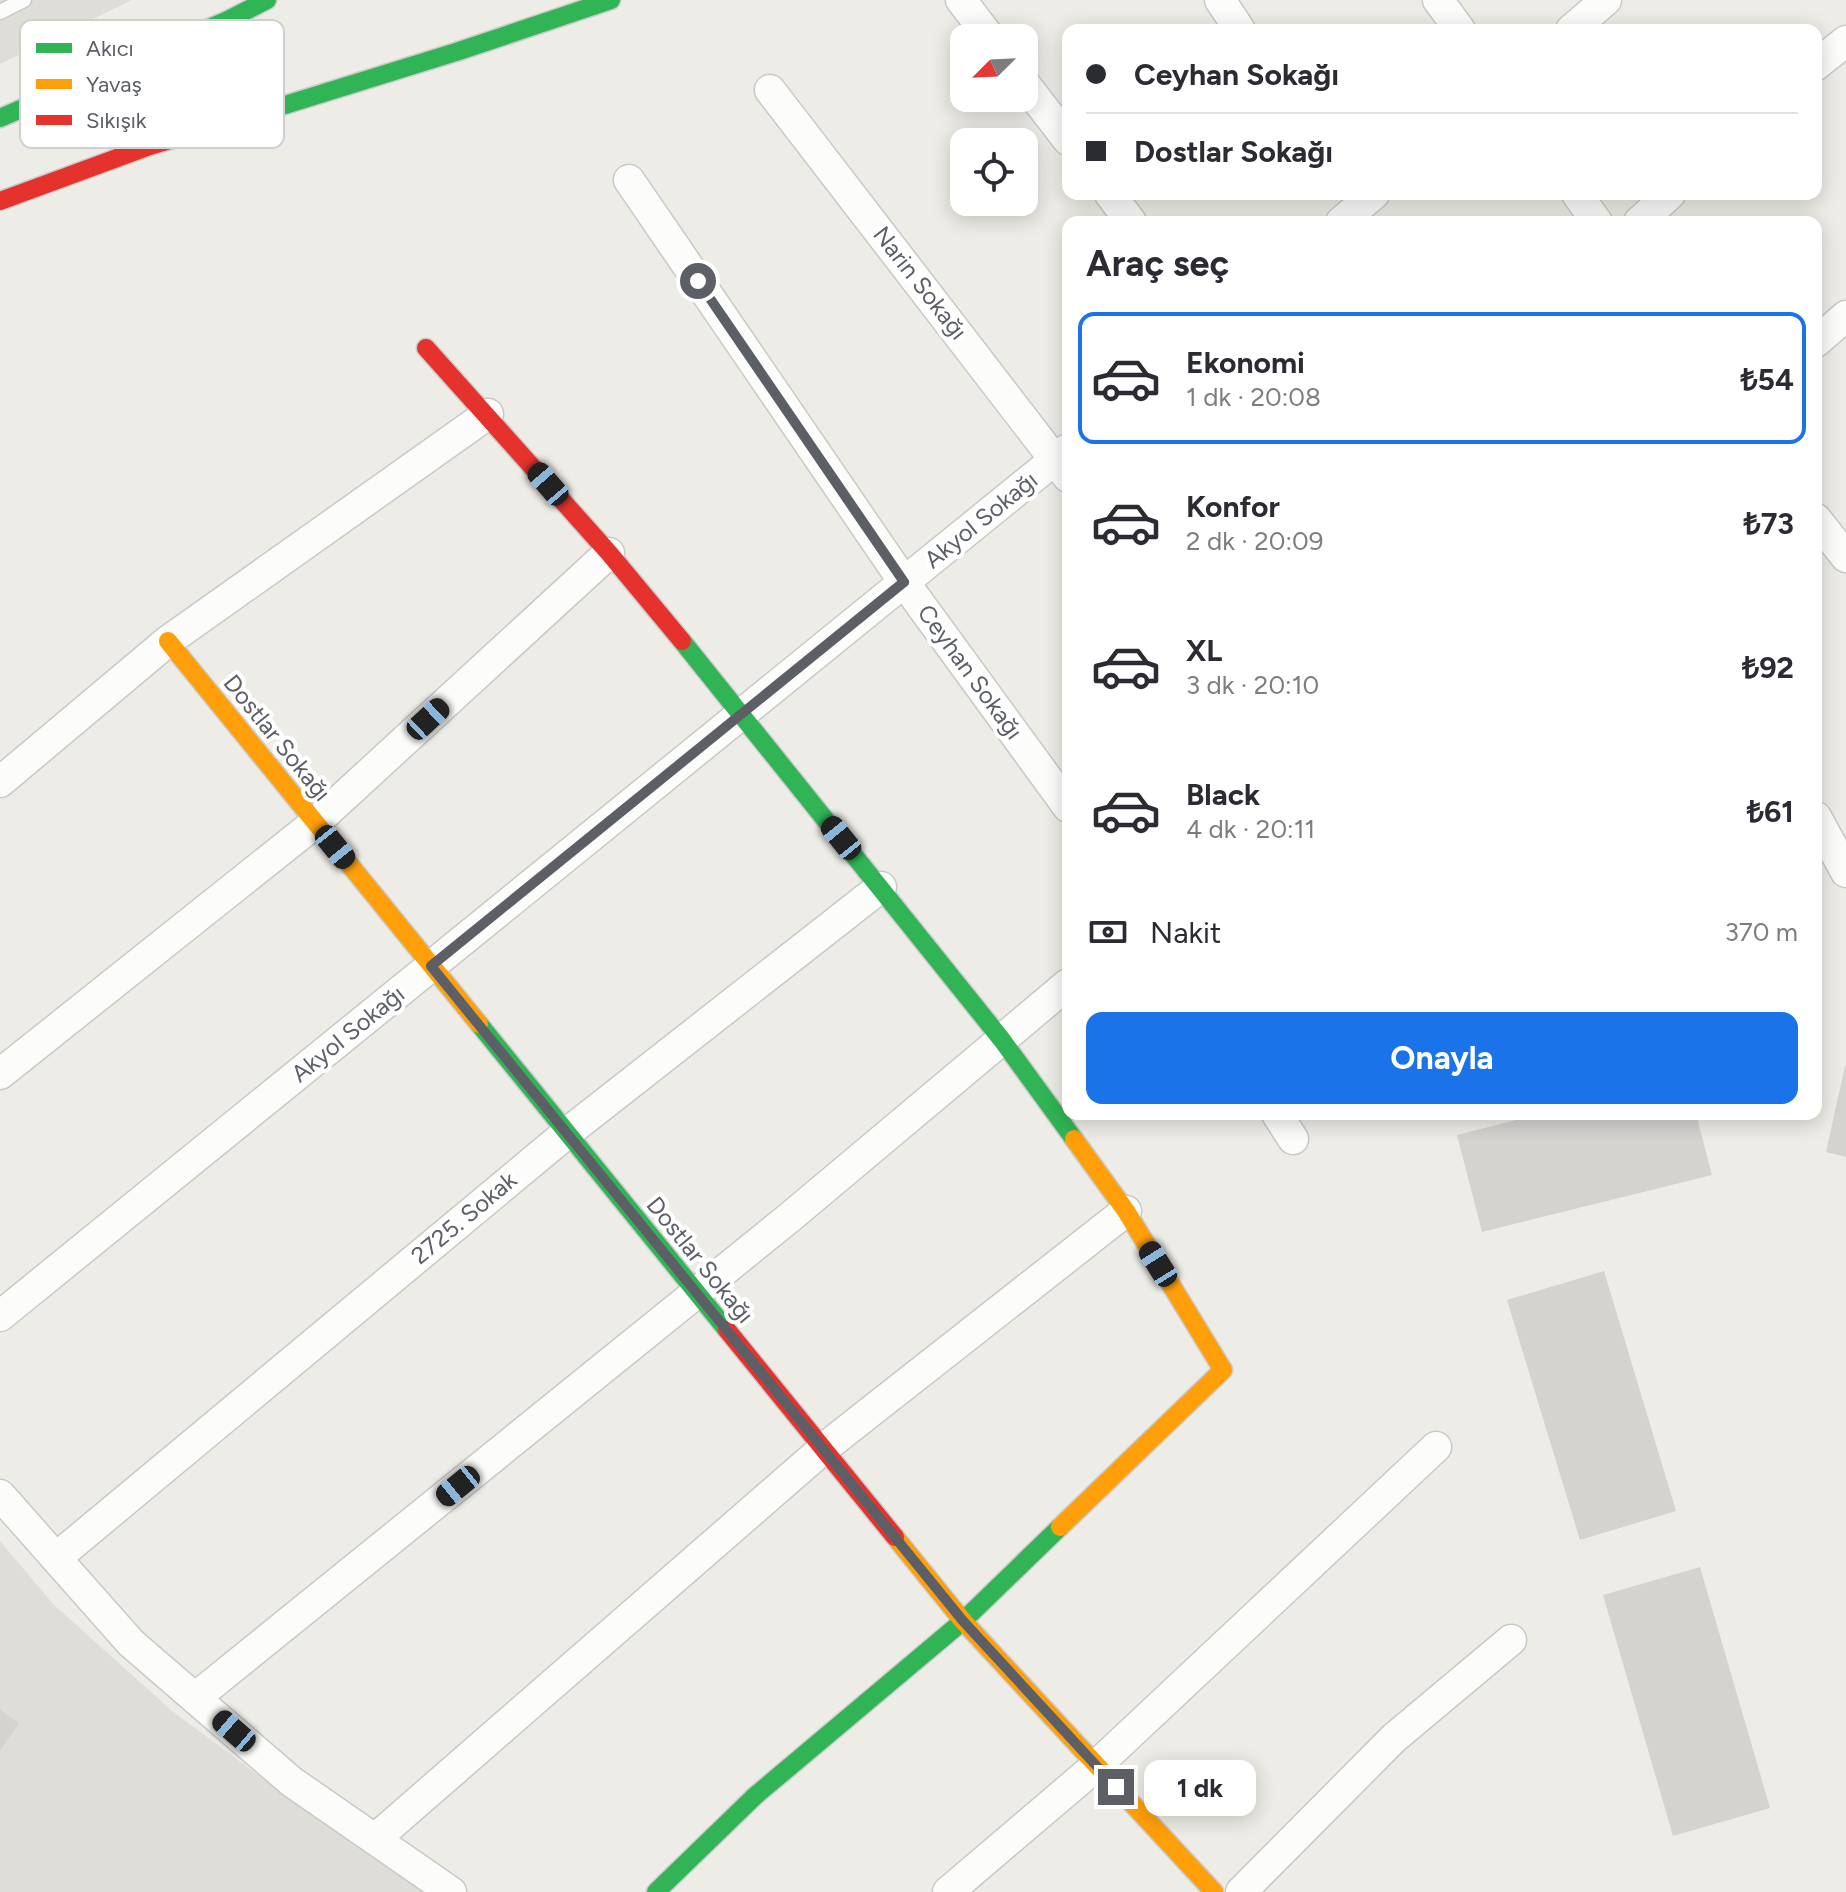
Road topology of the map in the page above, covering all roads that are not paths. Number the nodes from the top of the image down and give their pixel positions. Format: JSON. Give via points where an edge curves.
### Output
{"nodes":[{"id":1,"x":24,"y":0,"type":"edge"},
{"id":2,"x":267,"y":0,"type":"edge"},
{"id":3,"x":611,"y":0,"type":"edge"},
{"id":4,"x":961,"y":0,"type":"edge"},
{"id":5,"x":1220,"y":0,"type":"edge"},
{"id":6,"x":1438,"y":0,"type":"edge"},
{"id":7,"x":1606,"y":0,"type":"edge"},
{"id":8,"x":529,"y":9,"type":"dead end"},
{"id":9,"x":0,"y":12,"type":"edge"},
{"id":10,"x":228,"y":20,"type":"edge"},
{"id":11,"x":979,"y":24,"type":"edge"},
{"id":12,"x":1236,"y":24,"type":"edge"},
{"id":13,"x":1456,"y":24,"type":"edge"},
{"id":14,"x":1578,"y":24,"type":"edge"},
{"id":15,"x":1846,"y":41,"type":"edge"},
{"id":16,"x":456,"y":52,"type":"junction"},
{"id":17,"x":1822,"y":60,"type":"edge"},
{"id":18,"x":770,"y":90,"type":"dead end"},
{"id":19,"x":1038,"y":101,"type":"edge"},
{"id":20,"x":284,"y":105,"type":"edge"},
{"id":21,"x":20,"y":109,"type":"edge"},
{"id":22,"x":0,"y":118,"type":"edge"},
{"id":23,"x":1062,"y":132,"type":"edge"},
{"id":24,"x":144,"y":148,"type":"edge"},
{"id":25,"x":629,"y":180,"type":"dead end"},
{"id":26,"x":1663,"y":200,"type":"edge"},
{"id":27,"x":0,"y":201,"type":"edge"},
{"id":28,"x":1646,"y":216,"type":"edge"},
{"id":29,"x":1846,"y":316,"type":"edge"},
{"id":30,"x":1822,"y":337,"type":"edge"},
{"id":31,"x":426,"y":348,"type":"dead end"},
{"id":32,"x":488,"y":414,"type":"junction"},
{"id":33,"x":1062,"y":459,"type":"edge"},
{"id":34,"x":1062,"y":464,"type":"edge"},
{"id":35,"x":1822,"y":527,"type":"edge"},
{"id":36,"x":609,"y":553,"type":"junction"},
{"id":37,"x":1846,"y":557,"type":"edge"},
{"id":38,"x":904,"y":582,"type":"junction"},
{"id":39,"x":168,"y":641,"type":"junction"},
{"id":40,"x":742,"y":714,"type":"junction"},
{"id":41,"x":0,"y":782,"type":"edge"},
{"id":42,"x":1062,"y":799,"type":"edge"},
{"id":43,"x":315,"y":823,"type":"junction"},
{"id":44,"x":1822,"y":828,"type":"edge"},
{"id":45,"x":1846,"y":872,"type":"edge"},
{"id":46,"x":881,"y":887,"type":"junction"},
{"id":47,"x":431,"y":966,"type":"junction"},
{"id":48,"x":1062,"y":989,"type":"edge"},
{"id":49,"x":1002,"y":1040,"type":"junction"},
{"id":50,"x":0,"y":1074,"type":"edge"},
{"id":51,"x":567,"y":1133,"type":"junction"},
{"id":52,"x":1126,"y":1211,"type":"junction"},
{"id":53,"x":696,"y":1293,"type":"junction"},
{"id":54,"x":0,"y":1316,"type":"edge"},
{"id":55,"x":1436,"y":1447,"type":"dead end"},
{"id":56,"x":823,"y":1449,"type":"junction"},
{"id":57,"x":0,"y":1495,"type":"edge"},
{"id":58,"x":56,"y":1558,"type":"junction"},
{"id":59,"x":963,"y":1621,"type":"junction"},
{"id":60,"x":1511,"y":1640,"type":"dead end"},
{"id":61,"x":195,"y":1698,"type":"junction"},
{"id":62,"x":1096,"y":1766,"type":"junction"},
{"id":63,"x":375,"y":1839,"type":"junction"},
{"id":64,"x":451,"y":1892,"type":"edge"},
{"id":65,"x":656,"y":1892,"type":"edge"},
{"id":66,"x":948,"y":1892,"type":"edge"},
{"id":67,"x":1214,"y":1892,"type":"edge"},
{"id":68,"x":1241,"y":1892,"type":"edge"}],
"edges":[{"from":1,"to":9,"type":"lane"},
{"from":2,"to":10,"type":"street"},
{"from":3,"to":16,"type":"street"},
{"from":4,"to":11,"type":"street"},
{"from":5,"to":12,"type":"street"},
{"from":6,"to":13,"type":"street"},
{"from":7,"to":14,"type":"street"},
{"from":8,"to":16,"type":"street"},
{"from":15,"to":17,"type":"street"},
{"from":16,"to":20,"type":"street"},
{"from":18,"to":33,"type":"street","name":"Narin Sokağı"},
{"from":19,"to":23,"type":"street"},
{"from":21,"to":22,"type":"street"},
{"from":24,"to":27,"type":"street"},
{"from":25,"to":38,"type":"street","name":"Ceyhan Sokağı"},
{"from":26,"to":28,"type":"street"},
{"from":29,"to":30,"type":"street"},
{"from":31,"to":32,"type":"street"},
{"from":32,"to":36,"type":"street"},
{"from":32,"to":39,"type":"street"},
{"from":34,"to":38,"type":"street","name":"Akyol Sokağı"},
{"from":35,"to":37,"type":"street"},
{"from":36,"to":40,"type":"street"},
{"from":36,"to":43,"type":"street"},
{"from":38,"to":40,"type":"street","name":"Akyol Sokağı"},
{"from":38,"to":42,"type":"street","name":"Ceyhan Sokağı"},
{"from":39,"to":41,"type":"street"},
{"from":39,"to":43,"type":"street","name":"Dostlar Sokağı"},
{"from":40,"to":46,"type":"street"},
{"from":40,"to":47,"type":"street","name":"Akyol Sokağı"},
{"from":43,"to":47,"type":"street","name":"Dostlar Sokağı"},
{"from":43,"to":50,"type":"street"},
{"from":44,"to":45,"type":"street"},
{"from":46,"to":49,"type":"street"},
{"from":46,"to":51,"type":"street","name":"2725. Sokak"},
{"from":47,"to":51,"type":"street","name":"Dostlar Sokağı"},
{"from":47,"to":54,"type":"street","name":"Akyol Sokağı"},
{"from":48,"to":49,"type":"street"},
{"from":49,"to":52,"type":"street"},
{"from":49,"to":53,"type":"street"},
{"from":51,"to":53,"type":"street","name":"Dostlar Sokağı"},
{"from":51,"to":58,"type":"street","name":"2725. Sokak"},
{"from":52,"to":56,"type":"street"},
{"from":52,"to":59,"type":"street","via":[[1223,1370]]},
{"from":53,"to":56,"type":"street","name":"Dostlar Sokağı"},
{"from":53,"to":61,"type":"street"},
{"from":55,"to":62,"type":"street"},
{"from":56,"to":59,"type":"street","name":"Dostlar Sokağı"},
{"from":56,"to":63,"type":"street"},
{"from":57,"to":58,"type":"street"},
{"from":58,"to":61,"type":"street","via":[[131,1643]]},
{"from":59,"to":62,"type":"street","name":"Dostlar Sokağı"},
{"from":59,"to":65,"type":"street","via":[[755,1796]]},
{"from":60,"to":68,"type":"street","via":[[1394,1738]]},
{"from":61,"to":63,"type":"street","via":[[292,1782]]},
{"from":62,"to":66,"type":"street"},
{"from":62,"to":67,"type":"street","name":"Dostlar Sokağı"},
{"from":63,"to":64,"type":"street"}]}
